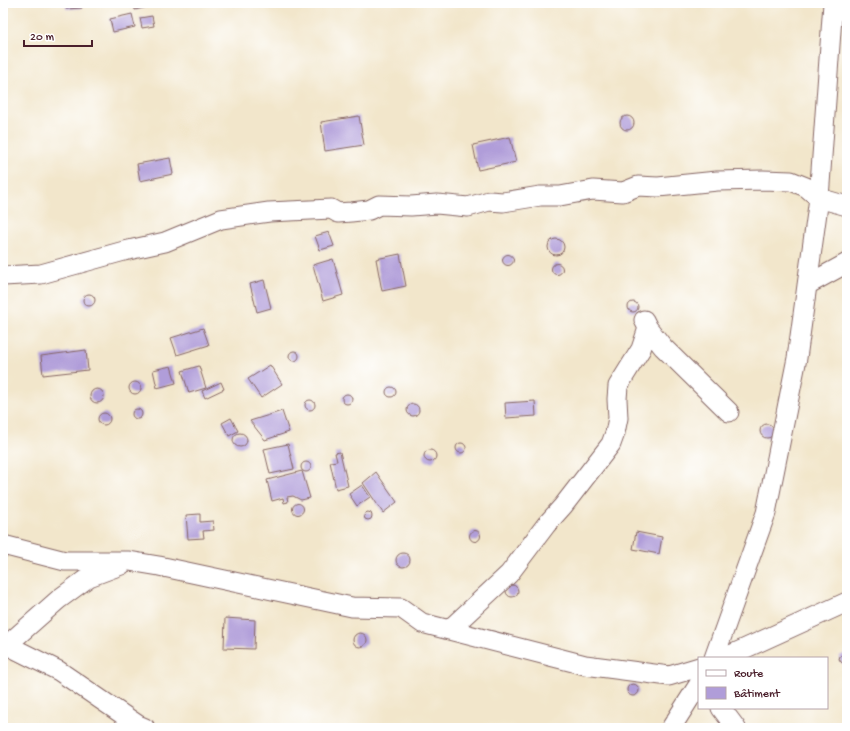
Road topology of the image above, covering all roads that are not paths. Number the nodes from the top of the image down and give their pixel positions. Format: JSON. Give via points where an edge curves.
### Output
{"nodes":[{"id":1,"x":833,"y":3,"type":"edge"},
{"id":2,"x":819,"y":198,"type":"junction"},
{"id":3,"x":847,"y":206,"type":"edge"},
{"id":4,"x":847,"y":263,"type":"edge"},
{"id":5,"x":3,"y":276,"type":"edge"},
{"id":6,"x":807,"y":284,"type":"junction"},
{"id":7,"x":729,"y":412,"type":"dead end"},
{"id":8,"x":3,"y":545,"type":"edge"},
{"id":9,"x":129,"y":561,"type":"junction"},
{"id":10,"x":847,"y":602,"type":"edge"},
{"id":11,"x":450,"y":629,"type":"junction"},
{"id":12,"x":5,"y":643,"type":"edge"},
{"id":13,"x":714,"y":657,"type":"edge"},
{"id":14,"x":726,"y":657,"type":"edge"},
{"id":15,"x":698,"y":667,"type":"edge"},
{"id":16,"x":698,"y":686,"type":"edge"},
{"id":17,"x":721,"y":709,"type":"edge"},
{"id":18,"x":145,"y":728,"type":"edge"},
{"id":19,"x":671,"y":728,"type":"edge"},
{"id":20,"x":736,"y":728,"type":"edge"}],
"edges":[{"from":1,"to":2,"type":"street"},
{"from":2,"to":3,"type":"street"},
{"from":2,"to":5,"type":"street","via":[[806,187],[791,181],[717,181],[658,187],[638,186],[623,192],[593,190],[560,196],[488,201],[468,207],[437,204],[379,205],[369,210],[338,213],[331,209],[269,212],[221,219],[165,242],[42,274]]},
{"from":2,"to":6,"type":"street"},
{"from":4,"to":6,"type":"street"},
{"from":6,"to":13,"type":"street","via":[[798,358],[766,512]]},
{"from":7,"to":11,"type":"street","via":[[663,347],[646,324],[641,349],[618,386],[618,418],[611,444],[509,574]]},
{"from":8,"to":9,"type":"street","via":[[65,560]]},
{"from":9,"to":11,"type":"street","via":[[352,607],[401,608],[422,622]]},
{"from":9,"to":12,"type":"street","via":[[90,577]]},
{"from":10,"to":14,"type":"street"},
{"from":11,"to":15,"type":"street","via":[[585,665],[669,676]]},
{"from":12,"to":18,"type":"street","via":[[59,671]]},
{"from":16,"to":19,"type":"street"},
{"from":17,"to":20,"type":"street"}]}
